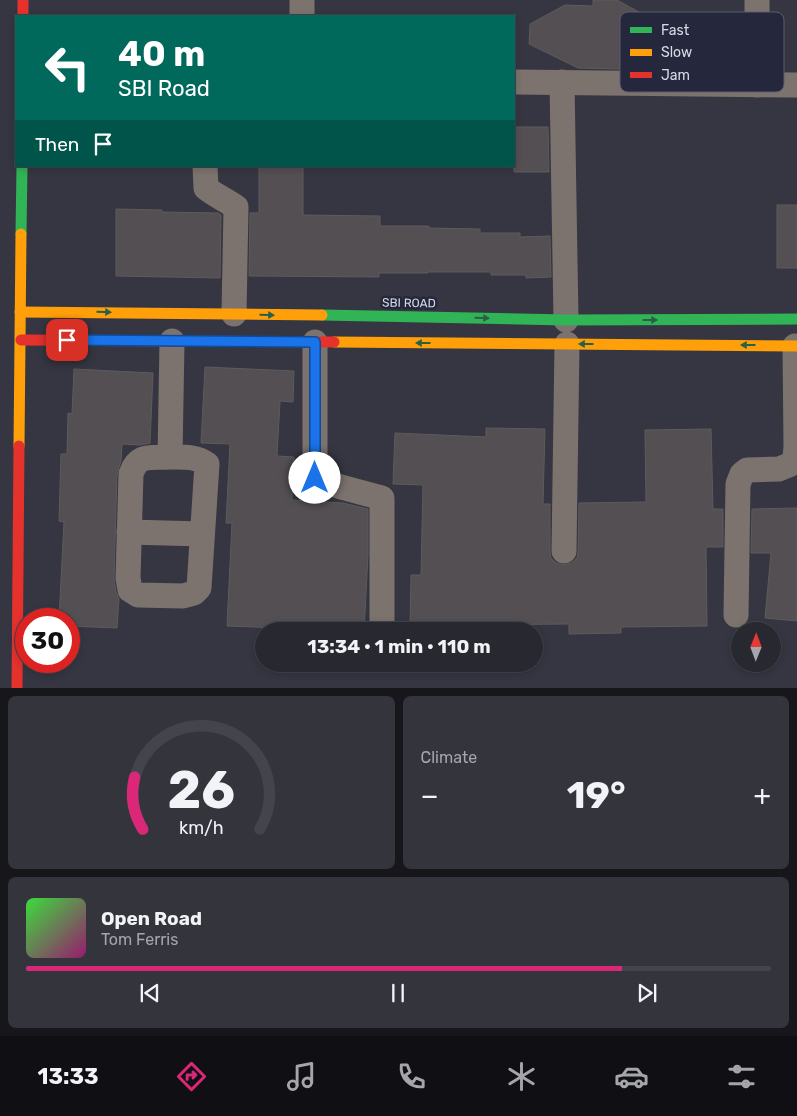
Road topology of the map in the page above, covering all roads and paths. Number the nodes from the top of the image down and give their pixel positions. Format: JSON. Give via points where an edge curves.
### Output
{"nodes":[{"id":1,"x":23,"y":0,"type":"edge"},
{"id":2,"x":302,"y":0,"type":"edge"},
{"id":3,"x":23,"y":15,"type":"edge"},
{"id":4,"x":302,"y":15,"type":"edge"},
{"id":5,"x":515,"y":82,"type":"edge"},
{"id":6,"x":562,"y":82,"type":"junction"},
{"id":7,"x":620,"y":83,"type":"edge"},
{"id":8,"x":784,"y":85,"type":"edge"},
{"id":9,"x":797,"y":85,"type":"edge"},
{"id":10,"x":22,"y":167,"type":"edge"},
{"id":11,"x":205,"y":167,"type":"edge"},
{"id":12,"x":20,"y":312,"type":"junction"},
{"id":13,"x":234,"y":314,"type":"junction"},
{"id":14,"x":797,"y":319,"type":"edge"},
{"id":15,"x":567,"y":332,"type":"junction"},
{"id":16,"x":21,"y":340,"type":"junction"},
{"id":17,"x":172,"y":341,"type":"junction"},
{"id":18,"x":315,"y":342,"type":"junction"},
{"id":19,"x":796,"y":346,"type":"edge"},
{"id":20,"x":170,"y":457,"type":"junction"},
{"id":21,"x":129,"y":532,"type":"junction"},
{"id":22,"x":202,"y":534,"type":"junction"},
{"id":23,"x":564,"y":551,"type":"dead end"},
{"id":24,"x":736,"y":615,"type":"dead end"},
{"id":25,"x":382,"y":622,"type":"edge"},
{"id":26,"x":17,"y":688,"type":"edge"}],
"edges":[{"from":1,"to":3,"type":"street"},
{"from":2,"to":4,"type":"street"},
{"from":5,"to":6,"type":"street"},
{"from":6,"to":7,"type":"street"},
{"from":6,"to":15,"type":"street"},
{"from":8,"to":9,"type":"street"},
{"from":10,"to":12,"type":"street"},
{"from":11,"to":13,"type":"street","via":[[206,188],[236,207]]},
{"from":12,"to":13,"type":"street","name":"SBI ROAD","one_way":true},
{"from":12,"to":16,"type":"street"},
{"from":13,"to":15,"type":"street","name":"SBI ROAD","one_way":true},
{"from":15,"to":14,"type":"street","name":"SBI ROAD","one_way":true},
{"from":15,"to":18,"type":"street","name":"SBI ROAD","one_way":true},
{"from":19,"to":15,"type":"street","name":"SBI ROAD","one_way":true},
{"from":15,"to":23,"type":"street"},
{"from":16,"to":17,"type":"street","name":"SBI ROAD"},
{"from":16,"to":26,"type":"street"},
{"from":17,"to":18,"type":"street","name":"SBI ROAD"},
{"from":17,"to":20,"type":"street"},
{"from":18,"to":25,"type":"street","via":[[315,478],[382,498]]},
{"from":19,"to":24,"type":"street","via":[[794,458],[789,465],[778,469],[747,470],[738,484]]},
{"from":20,"to":21,"type":"street","via":[[143,458],[135,464],[131,474]]},
{"from":20,"to":22,"type":"street","via":[[192,458],[206,464]]},
{"from":21,"to":22,"type":"street"},
{"from":21,"to":22,"type":"street","via":[[128,578],[130,590],[138,595],[184,596],[194,593],[199,588]]}]}
